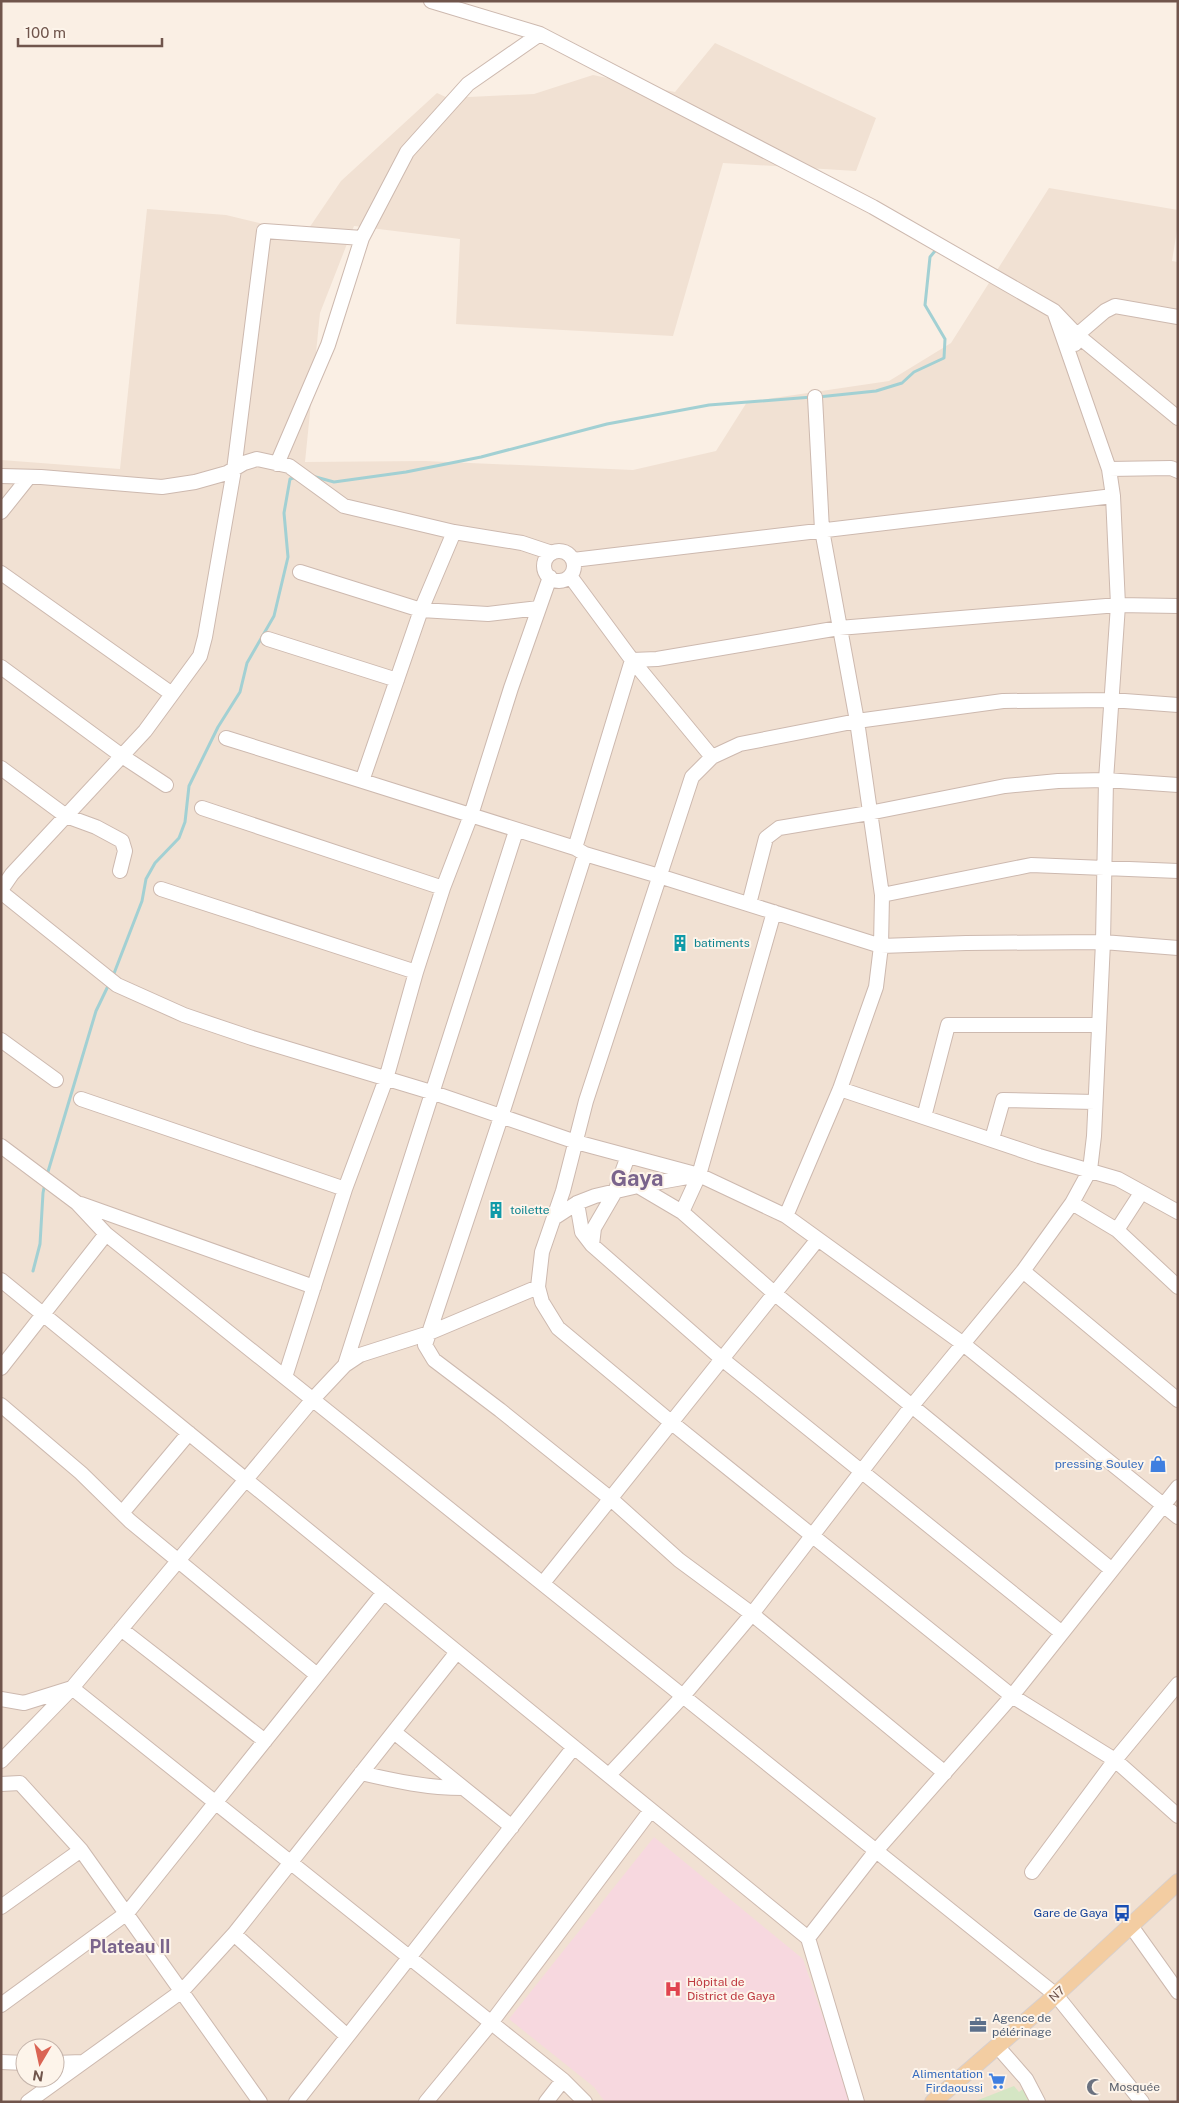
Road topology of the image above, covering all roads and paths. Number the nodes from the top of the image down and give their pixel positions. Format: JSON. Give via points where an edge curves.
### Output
{"nodes":[{"id":1,"x":431,"y":1,"type":"edge"},
{"id":2,"x":540,"y":34,"type":"junction"},
{"id":3,"x":362,"y":238,"type":"junction"},
{"id":4,"x":1054,"y":311,"type":"junction"},
{"id":5,"x":1178,"y":317,"type":"edge"},
{"id":6,"x":1078,"y":335,"type":"junction"},
{"id":7,"x":1071,"y":359,"type":"junction"},
{"id":8,"x":815,"y":397,"type":"dead end"},
{"id":9,"x":1178,"y":418,"type":"edge"},
{"id":10,"x":277,"y":464,"type":"junction"},
{"id":11,"x":1109,"y":469,"type":"junction"},
{"id":12,"x":234,"y":470,"type":"junction"},
{"id":13,"x":1178,"y":471,"type":"edge"},
{"id":14,"x":1,"y":476,"type":"edge"},
{"id":15,"x":29,"y":477,"type":"junction"},
{"id":16,"x":1113,"y":496,"type":"junction"},
{"id":17,"x":1,"y":512,"type":"edge"},
{"id":18,"x":822,"y":530,"type":"junction"},
{"id":19,"x":454,"y":532,"type":"junction"},
{"id":20,"x":552,"y":553,"type":"junction"},
{"id":21,"x":573,"y":560,"type":"junction"},
{"id":22,"x":300,"y":572,"type":"dead end"},
{"id":23,"x":1,"y":573,"type":"edge"},
{"id":24,"x":570,"y":576,"type":"junction"},
{"id":25,"x":550,"y":577,"type":"junction"},
{"id":26,"x":1118,"y":605,"type":"junction"},
{"id":27,"x":1178,"y":606,"type":"edge"},
{"id":28,"x":539,"y":608,"type":"junction"},
{"id":29,"x":421,"y":610,"type":"junction"},
{"id":30,"x":839,"y":628,"type":"junction"},
{"id":31,"x":268,"y":639,"type":"dead end"},
{"id":32,"x":632,"y":660,"type":"junction"},
{"id":33,"x":1,"y":667,"type":"edge"},
{"id":34,"x":397,"y":680,"type":"junction"},
{"id":35,"x":172,"y":694,"type":"junction"},
{"id":36,"x":1111,"y":700,"type":"junction"},
{"id":37,"x":1178,"y":705,"type":"edge"},
{"id":38,"x":857,"y":721,"type":"junction"},
{"id":39,"x":226,"y":738,"type":"dead end"},
{"id":40,"x":122,"y":756,"type":"junction"},
{"id":41,"x":712,"y":757,"type":"junction"},
{"id":42,"x":1,"y":768,"type":"edge"},
{"id":43,"x":1106,"y":780,"type":"junction"},
{"id":44,"x":362,"y":781,"type":"junction"},
{"id":45,"x":166,"y":785,"type":"dead end"},
{"id":46,"x":1178,"y":785,"type":"edge"},
{"id":47,"x":202,"y":808,"type":"dead end"},
{"id":48,"x":869,"y":813,"type":"junction"},
{"id":49,"x":471,"y":815,"type":"junction"},
{"id":50,"x":66,"y":816,"type":"junction"},
{"id":51,"x":516,"y":831,"type":"junction"},
{"id":52,"x":580,"y":851,"type":"junction"},
{"id":53,"x":1104,"y":868,"type":"junction"},
{"id":54,"x":120,"y":871,"type":"dead end"},
{"id":55,"x":1178,"y":871,"type":"edge"},
{"id":56,"x":660,"y":876,"type":"junction"},
{"id":57,"x":443,"y":888,"type":"junction"},
{"id":58,"x":161,"y":889,"type":"dead end"},
{"id":59,"x":1,"y":891,"type":"edge"},
{"id":60,"x":882,"y":895,"type":"junction"},
{"id":61,"x":749,"y":904,"type":"junction"},
{"id":62,"x":774,"y":912,"type":"junction"},
{"id":63,"x":1103,"y":942,"type":"junction"},
{"id":64,"x":881,"y":946,"type":"junction"},
{"id":65,"x":1178,"y":948,"type":"edge"},
{"id":66,"x":416,"y":972,"type":"junction"},
{"id":67,"x":1099,"y":1025,"type":"junction"},
{"id":68,"x":1,"y":1040,"type":"edge"},
{"id":69,"x":386,"y":1079,"type":"junction"},
{"id":70,"x":56,"y":1080,"type":"dead end"},
{"id":71,"x":840,"y":1089,"type":"junction"},
{"id":72,"x":431,"y":1092,"type":"junction"},
{"id":73,"x":82,"y":1099,"type":"dead end"},
{"id":74,"x":1095,"y":1102,"type":"junction"},
{"id":75,"x":501,"y":1117,"type":"junction"},
{"id":76,"x":924,"y":1117,"type":"junction"},
{"id":77,"x":992,"y":1139,"type":"junction"},
{"id":78,"x":576,"y":1142,"type":"junction"},
{"id":79,"x":1,"y":1146,"type":"edge"},
{"id":80,"x":628,"y":1156,"type":"junction"},
{"id":81,"x":1090,"y":1170,"type":"junction"},
{"id":82,"x":699,"y":1175,"type":"junction"},
{"id":83,"x":638,"y":1186,"type":"junction"},
{"id":84,"x":345,"y":1189,"type":"junction"},
{"id":85,"x":615,"y":1192,"type":"junction"},
{"id":86,"x":1141,"y":1193,"type":"junction"},
{"id":87,"x":77,"y":1203,"type":"junction"},
{"id":88,"x":577,"y":1203,"type":"junction"},
{"id":89,"x":1072,"y":1203,"type":"junction"},
{"id":90,"x":682,"y":1212,"type":"junction"},
{"id":91,"x":1178,"y":1212,"type":"edge"},
{"id":92,"x":786,"y":1216,"type":"junction"},
{"id":93,"x":554,"y":1218,"type":"junction"},
{"id":94,"x":1117,"y":1230,"type":"junction"},
{"id":95,"x":106,"y":1234,"type":"junction"},
{"id":96,"x":818,"y":1239,"type":"junction"},
{"id":97,"x":592,"y":1245,"type":"junction"},
{"id":98,"x":1023,"y":1271,"type":"junction"},
{"id":99,"x":1,"y":1280,"type":"edge"},
{"id":100,"x":314,"y":1287,"type":"junction"},
{"id":101,"x":538,"y":1287,"type":"junction"},
{"id":102,"x":1178,"y":1287,"type":"edge"},
{"id":103,"x":774,"y":1293,"type":"junction"},
{"id":104,"x":44,"y":1314,"type":"junction"},
{"id":105,"x":429,"y":1333,"type":"junction"},
{"id":106,"x":962,"y":1343,"type":"junction"},
{"id":107,"x":722,"y":1359,"type":"junction"},
{"id":108,"x":345,"y":1365,"type":"junction"},
{"id":109,"x":1,"y":1368,"type":"edge"},
{"id":110,"x":285,"y":1376,"type":"junction"},
{"id":111,"x":313,"y":1399,"type":"junction"},
{"id":112,"x":1178,"y":1400,"type":"edge"},
{"id":113,"x":1,"y":1406,"type":"edge"},
{"id":114,"x":911,"y":1407,"type":"junction"},
{"id":115,"x":672,"y":1423,"type":"junction"},
{"id":116,"x":189,"y":1433,"type":"junction"},
{"id":117,"x":860,"y":1472,"type":"junction"},
{"id":118,"x":246,"y":1479,"type":"junction"},
{"id":119,"x":1178,"y":1487,"type":"edge"},
{"id":120,"x":611,"y":1499,"type":"junction"},
{"id":121,"x":1162,"y":1506,"type":"junction"},
{"id":122,"x":122,"y":1514,"type":"junction"},
{"id":123,"x":1178,"y":1517,"type":"edge"},
{"id":124,"x":812,"y":1534,"type":"junction"},
{"id":125,"x":178,"y":1560,"type":"junction"},
{"id":126,"x":1112,"y":1570,"type":"junction"},
{"id":127,"x":543,"y":1583,"type":"junction"},
{"id":128,"x":384,"y":1592,"type":"junction"},
{"id":129,"x":752,"y":1614,"type":"junction"},
{"id":130,"x":121,"y":1629,"type":"junction"},
{"id":131,"x":1062,"y":1633,"type":"junction"},
{"id":132,"x":457,"y":1652,"type":"junction"},
{"id":133,"x":317,"y":1675,"type":"junction"},
{"id":134,"x":1178,"y":1684,"type":"edge"},
{"id":135,"x":72,"y":1688,"type":"junction"},
{"id":136,"x":683,"y":1696,"type":"junction"},
{"id":137,"x":1012,"y":1696,"type":"junction"},
{"id":138,"x":1,"y":1699,"type":"edge"},
{"id":139,"x":394,"y":1732,"type":"junction"},
{"id":140,"x":265,"y":1741,"type":"junction"},
{"id":141,"x":574,"y":1747,"type":"junction"},
{"id":142,"x":1115,"y":1760,"type":"junction"},
{"id":143,"x":1,"y":1761,"type":"edge"},
{"id":144,"x":361,"y":1773,"type":"junction"},
{"id":145,"x":945,"y":1773,"type":"junction"},
{"id":146,"x":608,"y":1775,"type":"junction"},
{"id":147,"x":1,"y":1784,"type":"edge"},
{"id":148,"x":463,"y":1788,"type":"junction"},
{"id":149,"x":215,"y":1802,"type":"junction"},
{"id":150,"x":651,"y":1810,"type":"junction"},
{"id":151,"x":1178,"y":1816,"type":"edge"},
{"id":152,"x":512,"y":1827,"type":"junction"},
{"id":153,"x":82,"y":1850,"type":"junction"},
{"id":154,"x":876,"y":1852,"type":"junction"},
{"id":155,"x":290,"y":1862,"type":"junction"},
{"id":156,"x":1032,"y":1872,"type":"dead end"},
{"id":157,"x":1178,"y":1882,"type":"edge"},
{"id":158,"x":1,"y":1907,"type":"edge"},
{"id":159,"x":126,"y":1913,"type":"junction"},
{"id":160,"x":1131,"y":1926,"type":"junction"},
{"id":161,"x":234,"y":1934,"type":"junction"},
{"id":162,"x":808,"y":1938,"type":"junction"},
{"id":163,"x":409,"y":1957,"type":"junction"},
{"id":164,"x":182,"y":1991,"type":"junction"},
{"id":165,"x":1178,"y":1992,"type":"edge"},
{"id":166,"x":1056,"y":1995,"type":"junction"},
{"id":167,"x":1,"y":2005,"type":"edge"},
{"id":168,"x":491,"y":2023,"type":"junction"},
{"id":169,"x":347,"y":2036,"type":"junction"},
{"id":170,"x":997,"y":2046,"type":"junction"},
{"id":171,"x":1,"y":2062,"type":"edge"},
{"id":172,"x":82,"y":2062,"type":"junction"},
{"id":173,"x":15,"y":2063,"type":"edge"},
{"id":174,"x":65,"y":2063,"type":"edge"},
{"id":175,"x":563,"y":2080,"type":"junction"},
{"id":176,"x":28,"y":2102,"type":"edge"},
{"id":177,"x":260,"y":2102,"type":"edge"},
{"id":178,"x":296,"y":2102,"type":"edge"},
{"id":179,"x":426,"y":2102,"type":"edge"},
{"id":180,"x":546,"y":2102,"type":"edge"},
{"id":181,"x":585,"y":2102,"type":"edge"},
{"id":182,"x":858,"y":2102,"type":"edge"},
{"id":183,"x":933,"y":2102,"type":"edge"},
{"id":184,"x":1038,"y":2102,"type":"edge"},
{"id":185,"x":1142,"y":2102,"type":"edge"}],
"edges":[{"from":1,"to":2,"type":"street"},
{"from":2,"to":3,"type":"street","via":[[468,84],[406,152]]},
{"from":2,"to":4,"type":"street","via":[[873,207]]},
{"from":3,"to":10,"type":"street","via":[[328,345]]},
{"from":3,"to":12,"type":"street","via":[[264,231]]},
{"from":4,"to":6,"type":"street"},
{"from":4,"to":7,"type":"street"},
{"from":5,"to":6,"type":"street","via":[[1115,306]]},
{"from":6,"to":7,"type":"street"},
{"from":6,"to":9,"type":"street"},
{"from":7,"to":11,"type":"street"},
{"from":8,"to":18,"type":"street"},
{"from":10,"to":12,"type":"street","via":[[257,459]]},
{"from":10,"to":19,"type":"street","via":[[289,466],[344,506]]},
{"from":11,"to":13,"type":"street","via":[[1171,468]]},
{"from":11,"to":16,"type":"street"},
{"from":12,"to":15,"type":"street","via":[[195,482],[162,487]]},
{"from":12,"to":35,"type":"street","via":[[200,656]]},
{"from":14,"to":15,"type":"street"},
{"from":15,"to":17,"type":"street"},
{"from":16,"to":18,"type":"street"},
{"from":16,"to":26,"type":"street"},
{"from":18,"to":21,"type":"street"},
{"from":18,"to":30,"type":"street"},
{"from":19,"to":20,"type":"street","via":[[522,543]]},
{"from":19,"to":29,"type":"street"},
{"from":20,"to":21,"type":"street","via":[[562,551]]},
{"from":20,"to":25,"type":"street","via":[[544,564]]},
{"from":21,"to":24,"type":"street"},
{"from":22,"to":29,"type":"street"},
{"from":23,"to":35,"type":"street"},
{"from":24,"to":25,"type":"street","via":[[563,580]]},
{"from":24,"to":32,"type":"street"},
{"from":25,"to":28,"type":"street"},
{"from":26,"to":27,"type":"street"},
{"from":26,"to":30,"type":"street"},
{"from":26,"to":36,"type":"street"},
{"from":28,"to":29,"type":"street","via":[[488,614]]},
{"from":28,"to":49,"type":"street"},
{"from":29,"to":34,"type":"street"},
{"from":30,"to":32,"type":"street","via":[[657,659]]},
{"from":30,"to":38,"type":"street"},
{"from":31,"to":34,"type":"street"},
{"from":32,"to":41,"type":"street"},
{"from":32,"to":52,"type":"street"},
{"from":33,"to":40,"type":"street"},
{"from":34,"to":44,"type":"street"},
{"from":35,"to":40,"type":"street"},
{"from":36,"to":37,"type":"street"},
{"from":36,"to":38,"type":"street","via":[[1003,701]]},
{"from":36,"to":43,"type":"street"},
{"from":38,"to":41,"type":"street","via":[[740,744]]},
{"from":38,"to":48,"type":"street"},
{"from":39,"to":44,"type":"street"},
{"from":40,"to":45,"type":"street"},
{"from":40,"to":50,"type":"street"},
{"from":41,"to":56,"type":"street","via":[[692,777]]},
{"from":42,"to":50,"type":"street"},
{"from":43,"to":46,"type":"street"},
{"from":43,"to":48,"type":"street","via":[[1005,786]]},
{"from":43,"to":53,"type":"street"},
{"from":44,"to":49,"type":"street"},
{"from":47,"to":57,"type":"street"},
{"from":48,"to":60,"type":"street"},
{"from":48,"to":61,"type":"street","via":[[779,828],[766,838]]},
{"from":49,"to":51,"type":"street"},
{"from":49,"to":57,"type":"street"},
{"from":50,"to":54,"type":"street","via":[[122,841],[125,851]]},
{"from":50,"to":59,"type":"street","via":[[12,874]]},
{"from":51,"to":52,"type":"street"},
{"from":51,"to":72,"type":"street"},
{"from":52,"to":56,"type":"street"},
{"from":52,"to":75,"type":"street"},
{"from":53,"to":55,"type":"street"},
{"from":53,"to":60,"type":"street","via":[[1031,865]]},
{"from":53,"to":63,"type":"street"},
{"from":56,"to":61,"type":"street"},
{"from":56,"to":78,"type":"street","via":[[589,1092]]},
{"from":57,"to":66,"type":"street"},
{"from":58,"to":66,"type":"street"},
{"from":59,"to":69,"type":"street","via":[[117,985],[184,1015]]},
{"from":60,"to":64,"type":"street"},
{"from":61,"to":62,"type":"street"},
{"from":62,"to":64,"type":"street"},
{"from":62,"to":82,"type":"street"},
{"from":63,"to":64,"type":"street"},
{"from":63,"to":65,"type":"street"},
{"from":63,"to":67,"type":"street"},
{"from":64,"to":71,"type":"street","via":[[876,987]]},
{"from":66,"to":69,"type":"street"},
{"from":67,"to":74,"type":"street"},
{"from":67,"to":76,"type":"street","via":[[948,1025]]},
{"from":68,"to":70,"type":"street"},
{"from":69,"to":72,"type":"street"},
{"from":69,"to":84,"type":"street"},
{"from":71,"to":76,"type":"street"},
{"from":71,"to":92,"type":"street"},
{"from":72,"to":75,"type":"street"},
{"from":72,"to":108,"type":"street"},
{"from":73,"to":84,"type":"street"},
{"from":74,"to":77,"type":"street","via":[[1003,1100]]},
{"from":74,"to":81,"type":"street"},
{"from":75,"to":78,"type":"street"},
{"from":75,"to":105,"type":"street"},
{"from":76,"to":77,"type":"street"},
{"from":77,"to":81,"type":"street"},
{"from":78,"to":80,"type":"street"},
{"from":78,"to":93,"type":"street"},
{"from":79,"to":87,"type":"street"},
{"from":80,"to":82,"type":"street"},
{"from":80,"to":85,"type":"street"},
{"from":81,"to":86,"type":"street","via":[[1118,1179]]},
{"from":81,"to":89,"type":"street"},
{"from":82,"to":83,"type":"street"},
{"from":82,"to":90,"type":"street"},
{"from":82,"to":92,"type":"street"},
{"from":83,"to":85,"type":"street"},
{"from":83,"to":90,"type":"street"},
{"from":84,"to":100,"type":"street"},
{"from":85,"to":88,"type":"street"},
{"from":85,"to":97,"type":"street","via":[[594,1228]]},
{"from":86,"to":91,"type":"street"},
{"from":86,"to":94,"type":"street"},
{"from":87,"to":95,"type":"street"},
{"from":87,"to":100,"type":"street"},
{"from":88,"to":93,"type":"street"},
{"from":88,"to":97,"type":"street","via":[[582,1232]]},
{"from":89,"to":94,"type":"street"},
{"from":89,"to":98,"type":"street"},
{"from":90,"to":103,"type":"street"},
{"from":92,"to":96,"type":"street"},
{"from":93,"to":101,"type":"street","via":[[542,1252]]},
{"from":94,"to":102,"type":"street"},
{"from":95,"to":104,"type":"street"},
{"from":95,"to":110,"type":"street"},
{"from":96,"to":103,"type":"street"},
{"from":96,"to":106,"type":"street"},
{"from":97,"to":107,"type":"street"},
{"from":98,"to":106,"type":"street"},
{"from":98,"to":112,"type":"street"},
{"from":99,"to":104,"type":"street"},
{"from":100,"to":110,"type":"street"},
{"from":101,"to":105,"type":"street"},
{"from":101,"to":115,"type":"street","via":[[542,1302],[558,1328]]},
{"from":103,"to":107,"type":"street"},
{"from":103,"to":114,"type":"street"},
{"from":104,"to":109,"type":"street"},
{"from":104,"to":116,"type":"street"},
{"from":105,"to":108,"type":"street","via":[[360,1355]]},
{"from":105,"to":120,"type":"street","via":[[425,1345],[434,1360]]},
{"from":106,"to":114,"type":"street"},
{"from":106,"to":121,"type":"street"},
{"from":107,"to":115,"type":"street"},
{"from":107,"to":117,"type":"street"},
{"from":108,"to":111,"type":"street"},
{"from":110,"to":111,"type":"street"},
{"from":111,"to":118,"type":"street"},
{"from":111,"to":127,"type":"street"},
{"from":113,"to":122,"type":"street","via":[[80,1473]]},
{"from":114,"to":117,"type":"street"},
{"from":114,"to":126,"type":"street"},
{"from":115,"to":120,"type":"street"},
{"from":115,"to":124,"type":"street"},
{"from":116,"to":118,"type":"street"},
{"from":116,"to":122,"type":"street"},
{"from":117,"to":124,"type":"street"},
{"from":117,"to":131,"type":"street"},
{"from":118,"to":125,"type":"street"},
{"from":118,"to":128,"type":"street"},
{"from":119,"to":121,"type":"street"},
{"from":120,"to":127,"type":"street"},
{"from":120,"to":129,"type":"street","via":[[679,1560]]},
{"from":121,"to":123,"type":"street"},
{"from":121,"to":126,"type":"street"},
{"from":122,"to":125,"type":"street"},
{"from":124,"to":129,"type":"street"},
{"from":124,"to":137,"type":"street"},
{"from":125,"to":130,"type":"street"},
{"from":125,"to":133,"type":"street"},
{"from":126,"to":131,"type":"street"},
{"from":127,"to":136,"type":"street"},
{"from":128,"to":132,"type":"street"},
{"from":128,"to":133,"type":"street"},
{"from":129,"to":136,"type":"street"},
{"from":129,"to":145,"type":"street"},
{"from":130,"to":135,"type":"street"},
{"from":130,"to":140,"type":"street"},
{"from":131,"to":137,"type":"street"},
{"from":132,"to":139,"type":"street"},
{"from":132,"to":141,"type":"street"},
{"from":133,"to":140,"type":"street"},
{"from":134,"to":142,"type":"street"},
{"from":135,"to":138,"type":"street","via":[[24,1703]]},
{"from":135,"to":143,"type":"street"},
{"from":135,"to":149,"type":"street"},
{"from":136,"to":146,"type":"street"},
{"from":136,"to":154,"type":"street"},
{"from":137,"to":142,"type":"street"},
{"from":137,"to":145,"type":"street"},
{"from":139,"to":144,"type":"street"},
{"from":139,"to":148,"type":"street"},
{"from":140,"to":149,"type":"street"},
{"from":141,"to":146,"type":"street"},
{"from":141,"to":152,"type":"street"},
{"from":142,"to":151,"type":"street"},
{"from":142,"to":156,"type":"street"},
{"from":144,"to":148,"type":"street","via":[[396,1782]]},
{"from":144,"to":155,"type":"street"},
{"from":145,"to":154,"type":"street"},
{"from":146,"to":150,"type":"street"},
{"from":147,"to":153,"type":"street","via":[[20,1782]]},
{"from":148,"to":152,"type":"street"},
{"from":149,"to":155,"type":"street"},
{"from":149,"to":159,"type":"street"},
{"from":150,"to":162,"type":"street"},
{"from":150,"to":168,"type":"street"},
{"from":152,"to":163,"type":"street"},
{"from":153,"to":158,"type":"street"},
{"from":153,"to":159,"type":"street"},
{"from":154,"to":162,"type":"street"},
{"from":154,"to":166,"type":"street"},
{"from":155,"to":161,"type":"street"},
{"from":155,"to":163,"type":"street"},
{"from":157,"to":160,"type":"main road","name":"N7"},
{"from":159,"to":164,"type":"street"},
{"from":159,"to":167,"type":"street"},
{"from":160,"to":165,"type":"street"},
{"from":160,"to":166,"type":"main road","name":"N7"},
{"from":161,"to":164,"type":"street"},
{"from":161,"to":169,"type":"street"},
{"from":162,"to":182,"type":"street"},
{"from":163,"to":168,"type":"street"},
{"from":163,"to":169,"type":"street"},
{"from":164,"to":172,"type":"street"},
{"from":164,"to":177,"type":"street"},
{"from":166,"to":170,"type":"main road","name":"N7"},
{"from":166,"to":185,"type":"street"},
{"from":168,"to":175,"type":"street"},
{"from":168,"to":179,"type":"street"},
{"from":169,"to":178,"type":"street"},
{"from":170,"to":183,"type":"main road","name":"N7"},
{"from":170,"to":184,"type":"street","via":[[1026,2079]]},
{"from":171,"to":173,"type":"street"},
{"from":172,"to":174,"type":"street"},
{"from":172,"to":176,"type":"street"},
{"from":175,"to":180,"type":"street"},
{"from":175,"to":181,"type":"street"}]}
